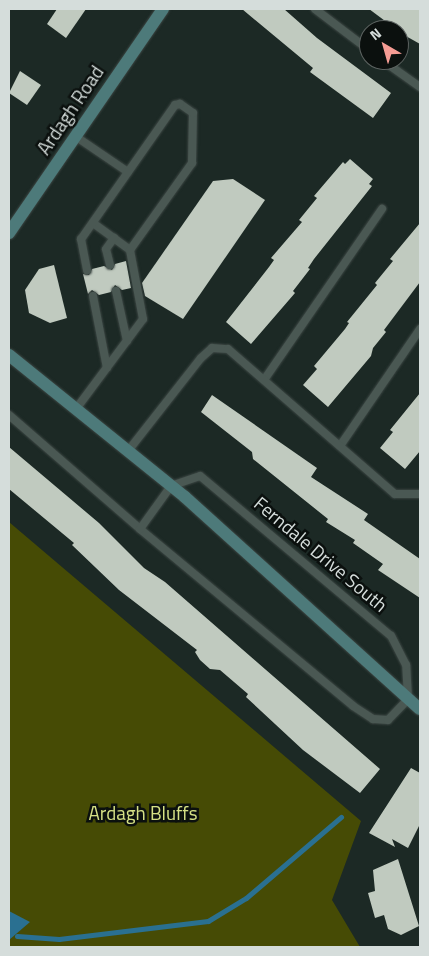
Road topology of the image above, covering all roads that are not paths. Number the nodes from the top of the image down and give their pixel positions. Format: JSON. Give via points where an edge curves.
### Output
{"nodes":[{"id":1,"x":163,"y":9,"type":"edge"},
{"id":2,"x":315,"y":9,"type":"edge"},
{"id":3,"x":359,"y":42,"type":"edge"},
{"id":4,"x":396,"y":70,"type":"edge"},
{"id":5,"x":420,"y":87,"type":"edge"},
{"id":6,"x":75,"y":136,"type":"junction"},
{"id":7,"x":128,"y":172,"type":"junction"},
{"id":8,"x":382,"y":209,"type":"dead end"},
{"id":9,"x":93,"y":223,"type":"junction"},
{"id":10,"x":9,"y":233,"type":"edge"},
{"id":11,"x":114,"y":238,"type":"junction"},
{"id":12,"x":130,"y":250,"type":"junction"},
{"id":13,"x":110,"y":265,"type":"dead end"},
{"id":14,"x":87,"y":270,"type":"dead end"},
{"id":15,"x":116,"y":291,"type":"dead end"},
{"id":16,"x":93,"y":296,"type":"dead end"},
{"id":17,"x":420,"y":329,"type":"edge"},
{"id":18,"x":127,"y":341,"type":"junction"},
{"id":19,"x":9,"y":356,"type":"edge"},
{"id":20,"x":107,"y":368,"type":"junction"},
{"id":21,"x":264,"y":380,"type":"junction"},
{"id":22,"x":76,"y":409,"type":"junction"},
{"id":23,"x":9,"y":415,"type":"edge"},
{"id":24,"x":340,"y":446,"type":"junction"},
{"id":25,"x":128,"y":452,"type":"junction"},
{"id":26,"x":171,"y":486,"type":"junction"},
{"id":27,"x":420,"y":494,"type":"edge"},
{"id":28,"x":140,"y":529,"type":"junction"},
{"id":29,"x":408,"y":699,"type":"junction"},
{"id":30,"x":420,"y":709,"type":"edge"}],
"edges":[{"from":1,"to":6,"type":"main road","name":"Ardagh Road"},
{"from":2,"to":3,"type":"lane"},
{"from":4,"to":5,"type":"lane"},
{"from":6,"to":7,"type":"lane"},
{"from":6,"to":10,"type":"main road","name":"Ardagh Road"},
{"from":7,"to":9,"type":"lane"},
{"from":7,"to":12,"type":"lane","via":[[175,105],[180,104],[193,113],[192,163]]},
{"from":8,"to":21,"type":"lane"},
{"from":9,"to":11,"type":"lane"},
{"from":9,"to":14,"type":"lane","via":[[81,239]]},
{"from":11,"to":12,"type":"lane"},
{"from":11,"to":13,"type":"lane","via":[[106,248]]},
{"from":12,"to":18,"type":"lane","via":[[143,319]]},
{"from":15,"to":18,"type":"lane"},
{"from":16,"to":20,"type":"lane"},
{"from":17,"to":24,"type":"lane"},
{"from":18,"to":20,"type":"lane"},
{"from":19,"to":22,"type":"main road"},
{"from":20,"to":22,"type":"lane"},
{"from":21,"to":24,"type":"lane"},
{"from":21,"to":25,"type":"lane","via":[[228,349],[212,348],[200,358]]},
{"from":22,"to":25,"type":"main road"},
{"from":23,"to":28,"type":"lane"},
{"from":24,"to":27,"type":"lane","via":[[395,494]]},
{"from":25,"to":26,"type":"main road"},
{"from":26,"to":28,"type":"lane"},
{"from":26,"to":29,"type":"main road"},
{"from":26,"to":29,"type":"lane","name":"Ferndale Drive South","via":[[200,476],[391,636],[406,665]]},
{"from":28,"to":29,"type":"lane","via":[[373,719],[388,720]]},
{"from":29,"to":30,"type":"main road"}]}
